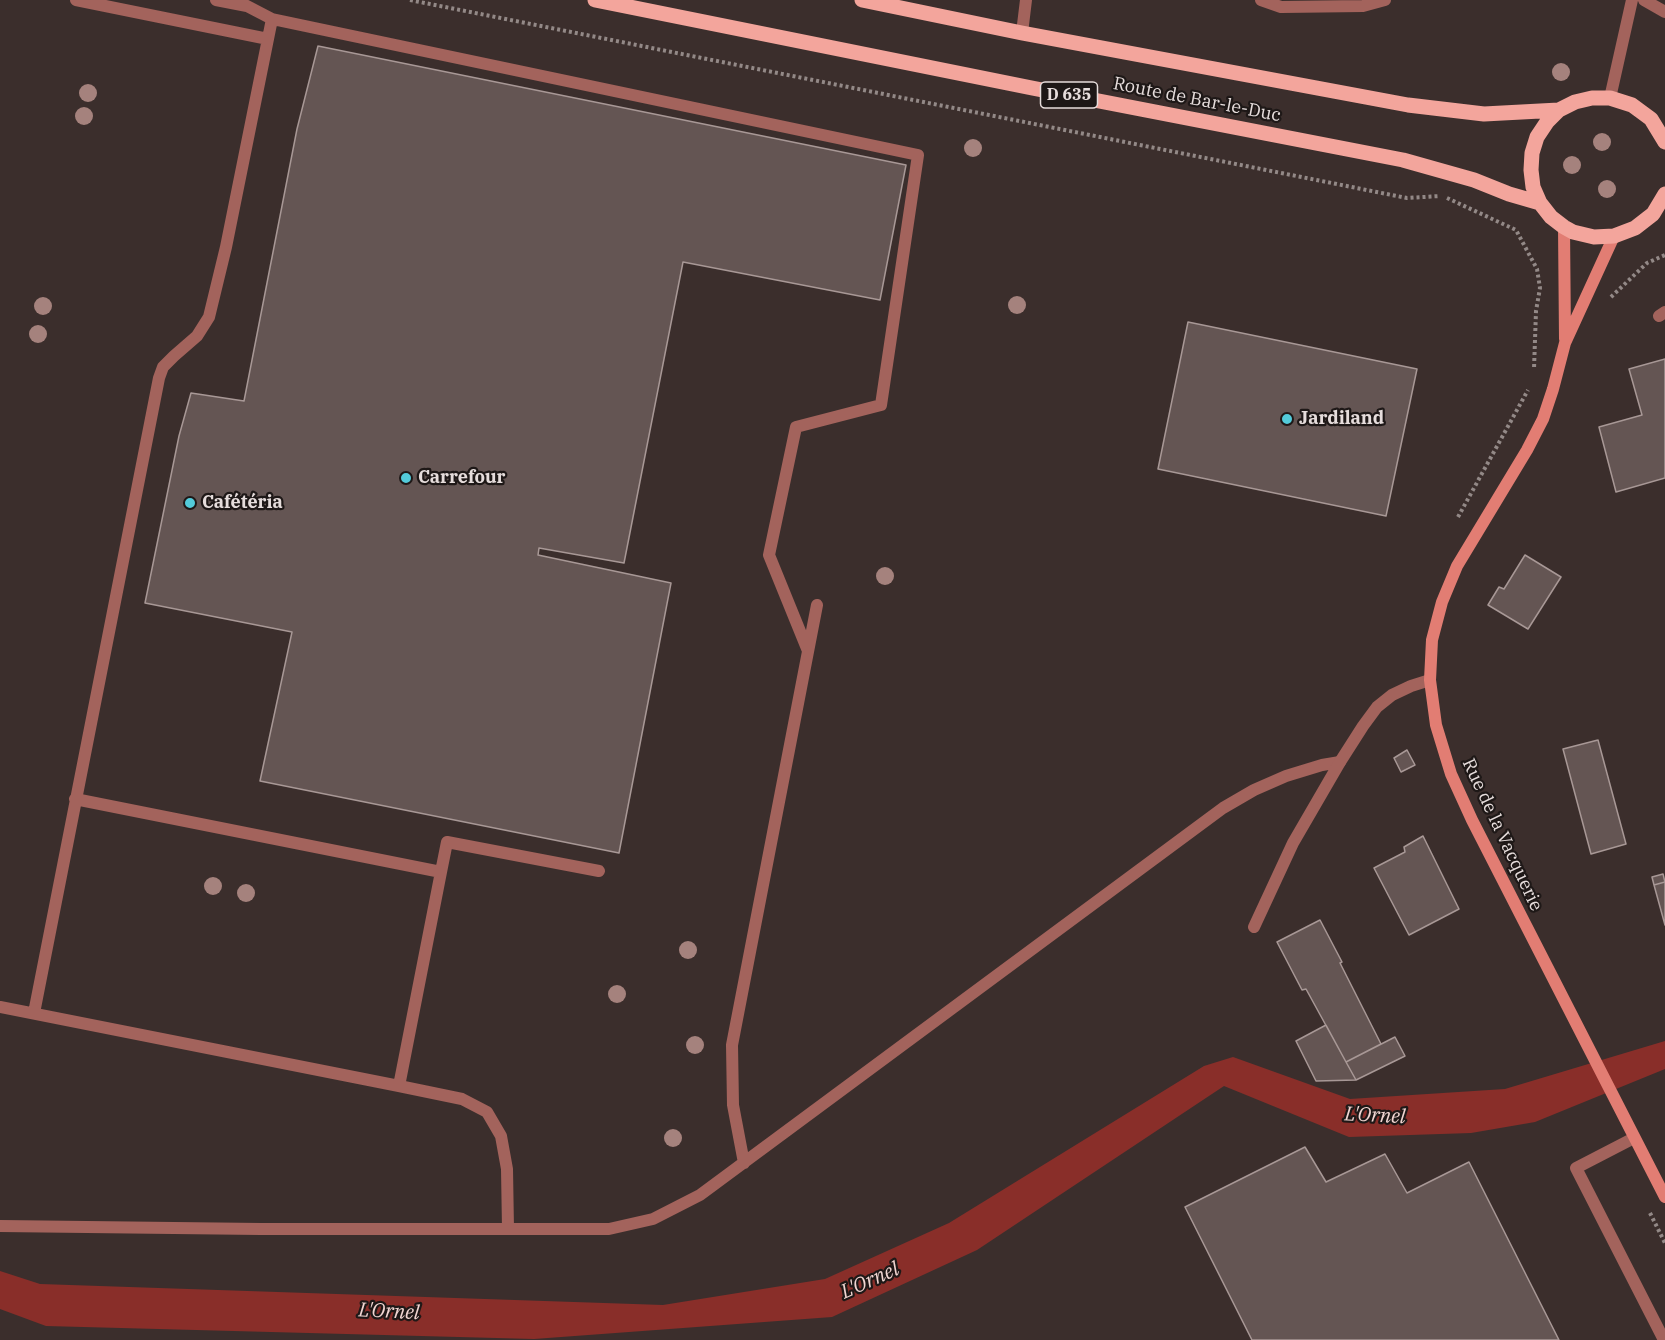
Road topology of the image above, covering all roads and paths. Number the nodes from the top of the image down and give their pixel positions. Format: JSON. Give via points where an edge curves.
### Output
{"nodes":[{"id":1,"x":76,"y":0,"type":"edge"},
{"id":2,"x":216,"y":0,"type":"edge"},
{"id":3,"x":410,"y":0,"type":"edge"},
{"id":4,"x":595,"y":0,"type":"edge"},
{"id":5,"x":862,"y":0,"type":"edge"},
{"id":6,"x":1027,"y":0,"type":"edge"},
{"id":7,"x":1261,"y":0,"type":"edge"},
{"id":8,"x":1385,"y":0,"type":"edge"},
{"id":9,"x":1632,"y":0,"type":"edge"},
{"id":10,"x":1644,"y":0,"type":"edge"},
{"id":11,"x":1665,"y":12,"type":"edge"},
{"id":12,"x":272,"y":19,"type":"junction"},
{"id":13,"x":1022,"y":33,"type":"junction"},
{"id":14,"x":268,"y":39,"type":"junction"},
{"id":15,"x":1610,"y":98,"type":"junction"},
{"id":16,"x":1559,"y":110,"type":"junction"},
{"id":17,"x":1665,"y":139,"type":"edge"},
{"id":18,"x":1665,"y":194,"type":"edge"},
{"id":19,"x":1540,"y":203,"type":"junction"},
{"id":20,"x":1659,"y":215,"type":"edge"},
{"id":21,"x":1564,"y":227,"type":"junction"},
{"id":22,"x":1614,"y":236,"type":"junction"},
{"id":23,"x":1566,"y":343,"type":"junction"},
{"id":24,"x":1534,"y":379,"type":"dead end"},
{"id":25,"x":1529,"y":389,"type":"dead end"},
{"id":26,"x":1458,"y":518,"type":"dead end"},
{"id":27,"x":817,"y":605,"type":"dead end"},
{"id":28,"x":808,"y":651,"type":"junction"},
{"id":29,"x":1430,"y":680,"type":"junction"},
{"id":30,"x":1340,"y":762,"type":"junction"},
{"id":31,"x":75,"y":799,"type":"junction"},
{"id":32,"x":599,"y":870,"type":"dead end"},
{"id":33,"x":441,"y":872,"type":"junction"},
{"id":34,"x":1254,"y":927,"type":"dead end"},
{"id":35,"x":0,"y":1006,"type":"edge"},
{"id":36,"x":34,"y":1013,"type":"junction"},
{"id":37,"x":399,"y":1086,"type":"junction"},
{"id":38,"x":1634,"y":1138,"type":"junction"},
{"id":39,"x":744,"y":1163,"type":"junction"},
{"id":40,"x":1665,"y":1197,"type":"edge"},
{"id":41,"x":0,"y":1226,"type":"edge"},
{"id":42,"x":508,"y":1229,"type":"junction"},
{"id":43,"x":1664,"y":1340,"type":"edge"}],
"edges":[{"from":1,"to":14,"type":"street"},
{"from":2,"to":12,"type":"street","via":[[247,6]]},
{"from":3,"to":24,"type":"path","via":[[1407,198],[1442,196],[1516,230],[1537,269],[1540,288]]},
{"from":4,"to":19,"type":"main road","name":"Route de Bar-le-Duc","number":"D 635","via":[[1403,160]]},
{"from":5,"to":13,"type":"main road","name":"Route de Bar-le-Duc"},
{"from":6,"to":13,"type":"street"},
{"from":7,"to":8,"type":"street","via":[[1281,7],[1362,6]]},
{"from":9,"to":15,"type":"street"},
{"from":10,"to":11,"type":"street"},
{"from":12,"to":14,"type":"street"},
{"from":12,"to":28,"type":"street","via":[[918,155],[881,405],[796,427],[769,555]]},
{"from":13,"to":16,"type":"main road","name":"Route de Bar-le-Duc","via":[[1408,105],[1484,114]]},
{"from":14,"to":31,"type":"street","via":[[210,317],[197,336],[163,368],[159,378]]},
{"from":15,"to":16,"type":"main road","via":[[1592,98]]},
{"from":15,"to":17,"type":"main road","via":[[1632,105],[1651,118]]},
{"from":16,"to":19,"type":"main road","via":[[1537,136],[1532,153],[1533,187]]},
{"from":18,"to":20,"type":"main road"},
{"from":19,"to":21,"type":"main road"},
{"from":20,"to":22,"type":"main road"},
{"from":21,"to":22,"type":"main road","via":[[1594,237]]},
{"from":21,"to":23,"type":"street","name":"Rue de la Vacquerie"},
{"from":22,"to":23,"type":"street","name":"Rue de la Vacquerie"},
{"from":23,"to":29,"type":"street","name":"Rue de la Vacquerie","via":[[1543,419],[1457,566],[1442,602],[1432,640]]},
{"from":25,"to":26,"type":"path"},
{"from":27,"to":28,"type":"street"},
{"from":28,"to":39,"type":"street","via":[[732,1045],[733,1105]]},
{"from":29,"to":30,"type":"street","via":[[1392,695],[1377,707]]},
{"from":29,"to":38,"type":"street","name":"Rue de la Vacquerie","via":[[1436,724],[1451,774]]},
{"from":30,"to":34,"type":"street","via":[[1293,843]]},
{"from":30,"to":39,"type":"street","via":[[1286,776],[1223,808]]},
{"from":31,"to":33,"type":"street"},
{"from":31,"to":36,"type":"street"},
{"from":32,"to":33,"type":"street","via":[[447,842]]},
{"from":33,"to":37,"type":"street"},
{"from":35,"to":36,"type":"street"},
{"from":36,"to":37,"type":"street"},
{"from":37,"to":42,"type":"street","via":[[462,1099],[487,1112],[501,1136],[507,1169]]},
{"from":38,"to":40,"type":"street","name":"Rue de la Vacquerie"},
{"from":38,"to":43,"type":"street","via":[[1576,1168]]},
{"from":39,"to":42,"type":"street","via":[[700,1195],[653,1219],[609,1229]]},
{"from":41,"to":42,"type":"street"}]}
